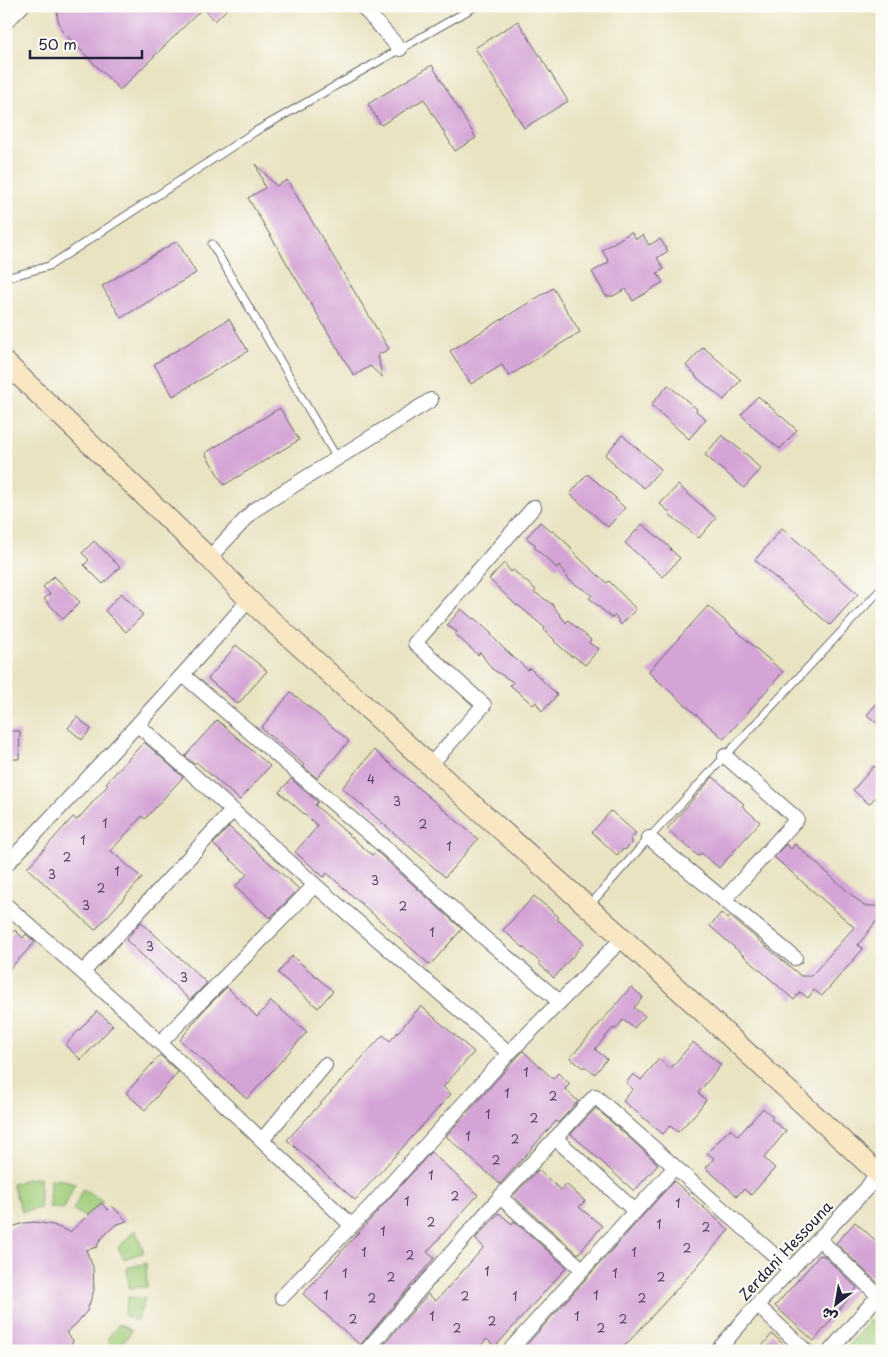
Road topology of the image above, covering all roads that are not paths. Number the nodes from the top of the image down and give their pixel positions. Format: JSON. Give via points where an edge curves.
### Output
{"nodes":[{"id":1,"x":22,"y":6,"type":"edge"},
{"id":2,"x":362,"y":6,"type":"edge"},
{"id":3,"x":476,"y":6,"type":"edge"},
{"id":4,"x":7,"y":19,"type":"edge"},
{"id":5,"x":400,"y":49,"type":"junction"},
{"id":6,"x":212,"y":244,"type":"dead end"},
{"id":7,"x":6,"y":278,"type":"edge"},
{"id":8,"x":6,"y":362,"type":"edge"},
{"id":9,"x":431,"y":400,"type":"dead end"},
{"id":10,"x":337,"y":458,"type":"junction"},
{"id":11,"x":534,"y":507,"type":"dead end"},
{"id":12,"x":209,"y":558,"type":"junction"},
{"id":13,"x":882,"y":588,"type":"edge"},
{"id":14,"x":249,"y":600,"type":"junction"},
{"id":15,"x":184,"y":675,"type":"junction"},
{"id":16,"x":138,"y":725,"type":"junction"},
{"id":17,"x":725,"y":756,"type":"junction"},
{"id":18,"x":430,"y":765,"type":"junction"},
{"id":19,"x":232,"y":810,"type":"junction"},
{"id":20,"x":649,"y":838,"type":"junction"},
{"id":21,"x":6,"y":865,"type":"edge"},
{"id":22,"x":315,"y":885,"type":"junction"},
{"id":23,"x":724,"y":900,"type":"junction"},
{"id":24,"x":6,"y":905,"type":"edge"},
{"id":25,"x":588,"y":907,"type":"junction"},
{"id":26,"x":623,"y":938,"type":"junction"},
{"id":27,"x":795,"y":958,"type":"dead end"},
{"id":28,"x":83,"y":972,"type":"junction"},
{"id":29,"x":560,"y":1002,"type":"junction"},
{"id":30,"x":160,"y":1044,"type":"junction"},
{"id":31,"x":509,"y":1053,"type":"junction"},
{"id":32,"x":325,"y":1065,"type":"dead end"},
{"id":33,"x":555,"y":1138,"type":"junction"},
{"id":34,"x":262,"y":1140,"type":"junction"},
{"id":35,"x":675,"y":1167,"type":"junction"},
{"id":36,"x":880,"y":1172,"type":"edge"},
{"id":37,"x":500,"y":1197,"type":"junction"},
{"id":38,"x":635,"y":1211,"type":"junction"},
{"id":39,"x":351,"y":1225,"type":"junction"},
{"id":40,"x":820,"y":1240,"type":"junction"},
{"id":41,"x":582,"y":1269,"type":"junction"},
{"id":42,"x":791,"y":1270,"type":"junction"},
{"id":43,"x":282,"y":1297,"type":"dead end"},
{"id":44,"x":880,"y":1297,"type":"edge"},
{"id":45,"x":757,"y":1306,"type":"junction"},
{"id":46,"x":366,"y":1351,"type":"edge"},
{"id":47,"x":509,"y":1351,"type":"edge"},
{"id":48,"x":717,"y":1351,"type":"edge"},
{"id":49,"x":806,"y":1351,"type":"edge"},
{"id":50,"x":830,"y":1351,"type":"edge"}],
"edges":[{"from":1,"to":4,"type":"street"},
{"from":2,"to":5,"type":"street"},
{"from":3,"to":5,"type":"lane"},
{"from":5,"to":7,"type":"lane","via":[[256,131],[49,266]]},
{"from":6,"to":10,"type":"lane"},
{"from":8,"to":12,"type":"main road"},
{"from":9,"to":10,"type":"street"},
{"from":10,"to":12,"type":"street","via":[[254,510]]},
{"from":11,"to":18,"type":"street","via":[[414,643],[484,705]]},
{"from":12,"to":14,"type":"main road"},
{"from":13,"to":17,"type":"lane"},
{"from":14,"to":15,"type":"street"},
{"from":14,"to":18,"type":"main road"},
{"from":15,"to":16,"type":"street"},
{"from":15,"to":29,"type":"street"},
{"from":16,"to":19,"type":"street"},
{"from":16,"to":21,"type":"street"},
{"from":17,"to":20,"type":"lane"},
{"from":17,"to":23,"type":"street","via":[[797,819]]},
{"from":18,"to":25,"type":"main road"},
{"from":19,"to":22,"type":"street"},
{"from":19,"to":28,"type":"street"},
{"from":20,"to":23,"type":"street"},
{"from":20,"to":25,"type":"lane"},
{"from":22,"to":30,"type":"street"},
{"from":22,"to":31,"type":"street"},
{"from":23,"to":27,"type":"street"},
{"from":24,"to":28,"type":"street"},
{"from":25,"to":26,"type":"main road"},
{"from":26,"to":29,"type":"street"},
{"from":26,"to":36,"type":"main road"},
{"from":28,"to":30,"type":"street"},
{"from":29,"to":31,"type":"street"},
{"from":30,"to":34,"type":"street"},
{"from":31,"to":39,"type":"street"},
{"from":32,"to":34,"type":"street"},
{"from":33,"to":35,"type":"street","via":[[595,1096]]},
{"from":33,"to":37,"type":"street"},
{"from":33,"to":38,"type":"street"},
{"from":34,"to":39,"type":"street"},
{"from":35,"to":38,"type":"street"},
{"from":35,"to":42,"type":"street"},
{"from":36,"to":40,"type":"street","name":"Zerdani Hessouna"},
{"from":37,"to":41,"type":"street"},
{"from":37,"to":46,"type":"street"},
{"from":38,"to":41,"type":"street"},
{"from":39,"to":43,"type":"street"},
{"from":40,"to":42,"type":"street","name":"Zerdani Hessouna"},
{"from":40,"to":44,"type":"street"},
{"from":41,"to":47,"type":"street"},
{"from":42,"to":45,"type":"street","name":"Zerdani Hessouna"},
{"from":44,"to":50,"type":"street"},
{"from":45,"to":48,"type":"street","name":"Zerdani Hessouna"},
{"from":45,"to":49,"type":"street"}]}
